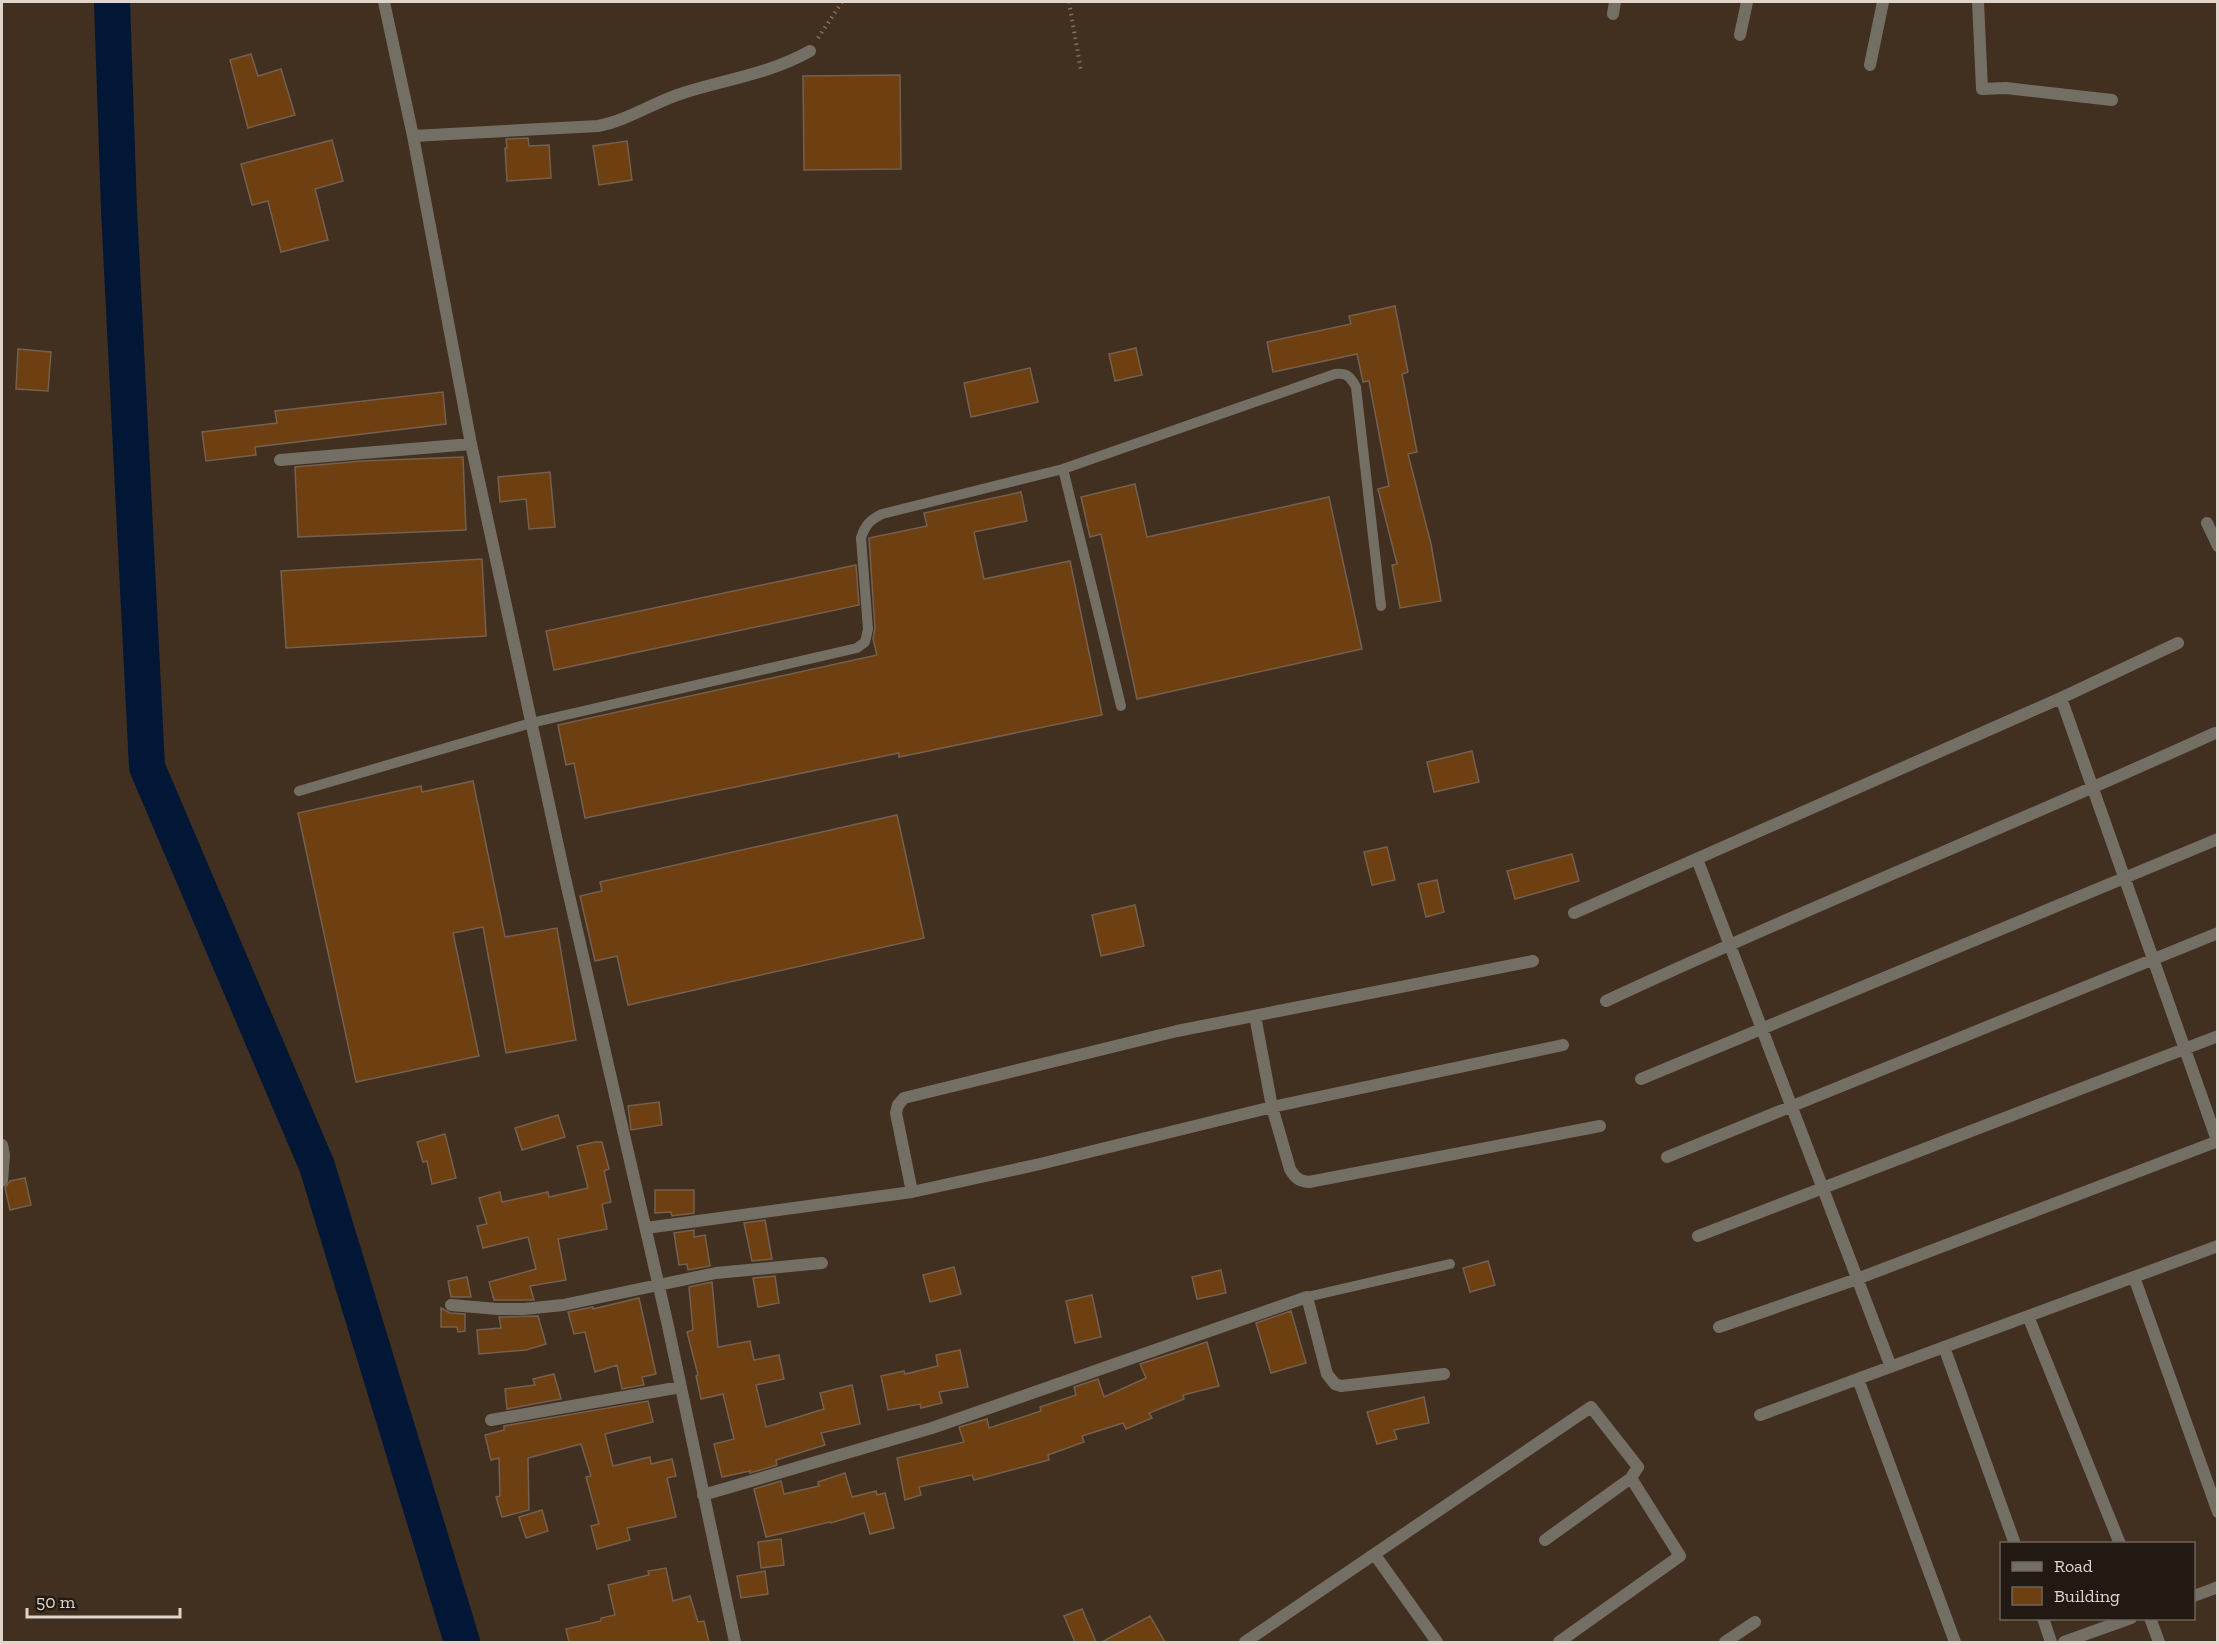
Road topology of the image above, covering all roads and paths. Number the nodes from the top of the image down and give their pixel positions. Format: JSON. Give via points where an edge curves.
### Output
{"nodes":[{"id":1,"x":384,"y":2,"type":"edge"},
{"id":2,"x":842,"y":2,"type":"edge"},
{"id":3,"x":1069,"y":2,"type":"edge"},
{"id":4,"x":1615,"y":2,"type":"edge"},
{"id":5,"x":1747,"y":2,"type":"edge"},
{"id":6,"x":1883,"y":2,"type":"edge"},
{"id":7,"x":1978,"y":2,"type":"edge"},
{"id":8,"x":1613,"y":14,"type":"dead end"},
{"id":9,"x":1740,"y":35,"type":"dead end"},
{"id":10,"x":810,"y":51,"type":"joint"},
{"id":11,"x":1870,"y":65,"type":"dead end"},
{"id":12,"x":1081,"y":71,"type":"dead end"},
{"id":13,"x":2112,"y":100,"type":"dead end"},
{"id":14,"x":413,"y":136,"type":"junction"},
{"id":15,"x":471,"y":444,"type":"junction"},
{"id":16,"x":280,"y":460,"type":"dead end"},
{"id":17,"x":1063,"y":469,"type":"junction"},
{"id":18,"x":2207,"y":523,"type":"dead end"},
{"id":19,"x":2217,"y":546,"type":"edge"},
{"id":20,"x":1382,"y":606,"type":"dead end"},
{"id":21,"x":2178,"y":643,"type":"dead end"},
{"id":22,"x":2061,"y":698,"type":"junction"},
{"id":23,"x":1121,"y":706,"type":"dead end"},
{"id":24,"x":531,"y":723,"type":"junction"},
{"id":25,"x":2215,"y":734,"type":"dead end"},
{"id":26,"x":2094,"y":788,"type":"junction"},
{"id":27,"x":299,"y":791,"type":"dead end"},
{"id":28,"x":2217,"y":839,"type":"edge"},
{"id":29,"x":1697,"y":859,"type":"junction"},
{"id":30,"x":2125,"y":878,"type":"junction"},
{"id":31,"x":1574,"y":913,"type":"dead end"},
{"id":32,"x":2217,"y":933,"type":"edge"},
{"id":33,"x":1729,"y":944,"type":"junction"},
{"id":34,"x":2154,"y":959,"type":"junction"},
{"id":35,"x":1533,"y":961,"type":"dead end"},
{"id":36,"x":1606,"y":1001,"type":"dead end"},
{"id":37,"x":1255,"y":1016,"type":"junction"},
{"id":38,"x":1762,"y":1029,"type":"junction"},
{"id":39,"x":2217,"y":1036,"type":"edge"},
{"id":40,"x":1563,"y":1045,"type":"dead end"},
{"id":41,"x":2185,"y":1049,"type":"junction"},
{"id":42,"x":1641,"y":1080,"type":"dead end"},
{"id":43,"x":1272,"y":1107,"type":"junction"},
{"id":44,"x":1791,"y":1107,"type":"junction"},
{"id":45,"x":1600,"y":1126,"type":"dead end"},
{"id":46,"x":2217,"y":1142,"type":"edge"},
{"id":47,"x":2,"y":1145,"type":"edge"},
{"id":48,"x":1667,"y":1157,"type":"dead end"},
{"id":49,"x":2,"y":1181,"type":"edge"},
{"id":50,"x":1823,"y":1189,"type":"junction"},
{"id":51,"x":912,"y":1192,"type":"junction"},
{"id":52,"x":646,"y":1228,"type":"junction"},
{"id":53,"x":1698,"y":1236,"type":"dead end"},
{"id":54,"x":2217,"y":1246,"type":"edge"},
{"id":55,"x":822,"y":1263,"type":"dead end"},
{"id":56,"x":1450,"y":1264,"type":"dead end"},
{"id":57,"x":2134,"y":1277,"type":"junction"},
{"id":58,"x":1857,"y":1279,"type":"junction"},
{"id":59,"x":659,"y":1284,"type":"junction"},
{"id":60,"x":1307,"y":1297,"type":"junction"},
{"id":61,"x":451,"y":1305,"type":"dead end"},
{"id":62,"x":2028,"y":1316,"type":"junction"},
{"id":63,"x":1719,"y":1327,"type":"dead end"},
{"id":64,"x":1944,"y":1347,"type":"junction"},
{"id":65,"x":1891,"y":1367,"type":"junction"},
{"id":66,"x":1444,"y":1374,"type":"dead end"},
{"id":67,"x":1858,"y":1379,"type":"junction"},
{"id":68,"x":681,"y":1387,"type":"junction"},
{"id":69,"x":1760,"y":1415,"type":"dead end"},
{"id":70,"x":491,"y":1420,"type":"dead end"},
{"id":71,"x":1631,"y":1478,"type":"junction"},
{"id":72,"x":703,"y":1495,"type":"junction"},
{"id":73,"x":2217,"y":1512,"type":"edge"},
{"id":74,"x":1545,"y":1540,"type":"dead end"},
{"id":75,"x":2014,"y":1542,"type":"edge"},
{"id":76,"x":2119,"y":1542,"type":"edge"},
{"id":77,"x":1375,"y":1555,"type":"junction"},
{"id":78,"x":2217,"y":1587,"type":"edge"},
{"id":79,"x":2195,"y":1595,"type":"edge"},
{"id":80,"x":2044,"y":1620,"type":"edge"},
{"id":81,"x":2125,"y":1620,"type":"edge"},
{"id":82,"x":2151,"y":1620,"type":"edge"},
{"id":83,"x":1755,"y":1622,"type":"dead end"},
{"id":84,"x":735,"y":1642,"type":"edge"},
{"id":85,"x":1245,"y":1642,"type":"edge"},
{"id":86,"x":1437,"y":1642,"type":"edge"},
{"id":87,"x":1559,"y":1642,"type":"edge"},
{"id":88,"x":1725,"y":1642,"type":"edge"},
{"id":89,"x":1955,"y":1642,"type":"edge"},
{"id":90,"x":2051,"y":1642,"type":"edge"},
{"id":91,"x":2064,"y":1642,"type":"edge"},
{"id":92,"x":2159,"y":1642,"type":"edge"}],
"edges":[{"from":1,"to":14,"type":"street"},
{"from":2,"to":10,"type":"path"},
{"from":3,"to":12,"type":"path"},
{"from":4,"to":8,"type":"street"},
{"from":5,"to":9,"type":"street"},
{"from":6,"to":11,"type":"street"},
{"from":7,"to":13,"type":"street","via":[[1982,89],[2006,88]]},
{"from":10,"to":14,"type":"street","via":[[761,73],[684,92],[612,124]]},
{"from":14,"to":15,"type":"street"},
{"from":15,"to":16,"type":"street"},
{"from":15,"to":24,"type":"street"},
{"from":17,"to":20,"type":"lane","via":[[1335,374],[1345,374],[1356,387]]},
{"from":17,"to":23,"type":"lane"},
{"from":17,"to":24,"type":"lane","via":[[873,519],[865,526],[861,538],[868,629],[865,642],[857,648]]},
{"from":18,"to":19,"type":"street"},
{"from":21,"to":22,"type":"street"},
{"from":22,"to":26,"type":"street"},
{"from":22,"to":29,"type":"street"},
{"from":24,"to":27,"type":"lane"},
{"from":24,"to":52,"type":"street"},
{"from":25,"to":26,"type":"street"},
{"from":26,"to":30,"type":"street"},
{"from":26,"to":33,"type":"street"},
{"from":28,"to":30,"type":"street"},
{"from":29,"to":31,"type":"street"},
{"from":29,"to":33,"type":"street"},
{"from":30,"to":34,"type":"street"},
{"from":30,"to":38,"type":"street"},
{"from":32,"to":34,"type":"street"},
{"from":33,"to":36,"type":"street"},
{"from":33,"to":38,"type":"street"},
{"from":34,"to":41,"type":"street"},
{"from":34,"to":44,"type":"street"},
{"from":35,"to":37,"type":"street"},
{"from":37,"to":43,"type":"street"},
{"from":37,"to":51,"type":"street","via":[[904,1098],[896,1113]]},
{"from":38,"to":42,"type":"street"},
{"from":38,"to":44,"type":"street"},
{"from":39,"to":41,"type":"street"},
{"from":40,"to":43,"type":"street"},
{"from":41,"to":46,"type":"street"},
{"from":41,"to":50,"type":"street"},
{"from":43,"to":45,"type":"street","via":[[1290,1169],[1294,1177],[1309,1182]]},
{"from":43,"to":51,"type":"street"},
{"from":44,"to":48,"type":"street"},
{"from":44,"to":50,"type":"street"},
{"from":46,"to":58,"type":"street"},
{"from":47,"to":49,"type":"street"},
{"from":50,"to":53,"type":"street"},
{"from":50,"to":58,"type":"street"},
{"from":51,"to":52,"type":"street"},
{"from":52,"to":59,"type":"street"},
{"from":54,"to":57,"type":"street"},
{"from":55,"to":59,"type":"street","via":[[716,1273]]},
{"from":56,"to":60,"type":"lane"},
{"from":57,"to":62,"type":"street"},
{"from":57,"to":73,"type":"street"},
{"from":58,"to":63,"type":"street"},
{"from":58,"to":65,"type":"street"},
{"from":59,"to":61,"type":"street","via":[[563,1305],[524,1309]]},
{"from":59,"to":68,"type":"street"},
{"from":60,"to":66,"type":"street","via":[[1327,1374],[1335,1384]]},
{"from":60,"to":72,"type":"street","via":[[932,1428]]},
{"from":62,"to":64,"type":"street"},
{"from":62,"to":76,"type":"street"},
{"from":64,"to":65,"type":"street"},
{"from":64,"to":75,"type":"street"},
{"from":65,"to":67,"type":"street"},
{"from":67,"to":69,"type":"street"},
{"from":67,"to":89,"type":"street"},
{"from":68,"to":70,"type":"street"},
{"from":68,"to":72,"type":"street"},
{"from":71,"to":74,"type":"street"},
{"from":71,"to":77,"type":"street","via":[[1637,1465],[1588,1408]]},
{"from":71,"to":87,"type":"street","via":[[1680,1556]]},
{"from":72,"to":84,"type":"street"},
{"from":77,"to":85,"type":"street"},
{"from":77,"to":86,"type":"street"},
{"from":78,"to":79,"type":"street"},
{"from":80,"to":90,"type":"street"},
{"from":81,"to":91,"type":"street"},
{"from":82,"to":92,"type":"street"},
{"from":83,"to":88,"type":"street"}]}
